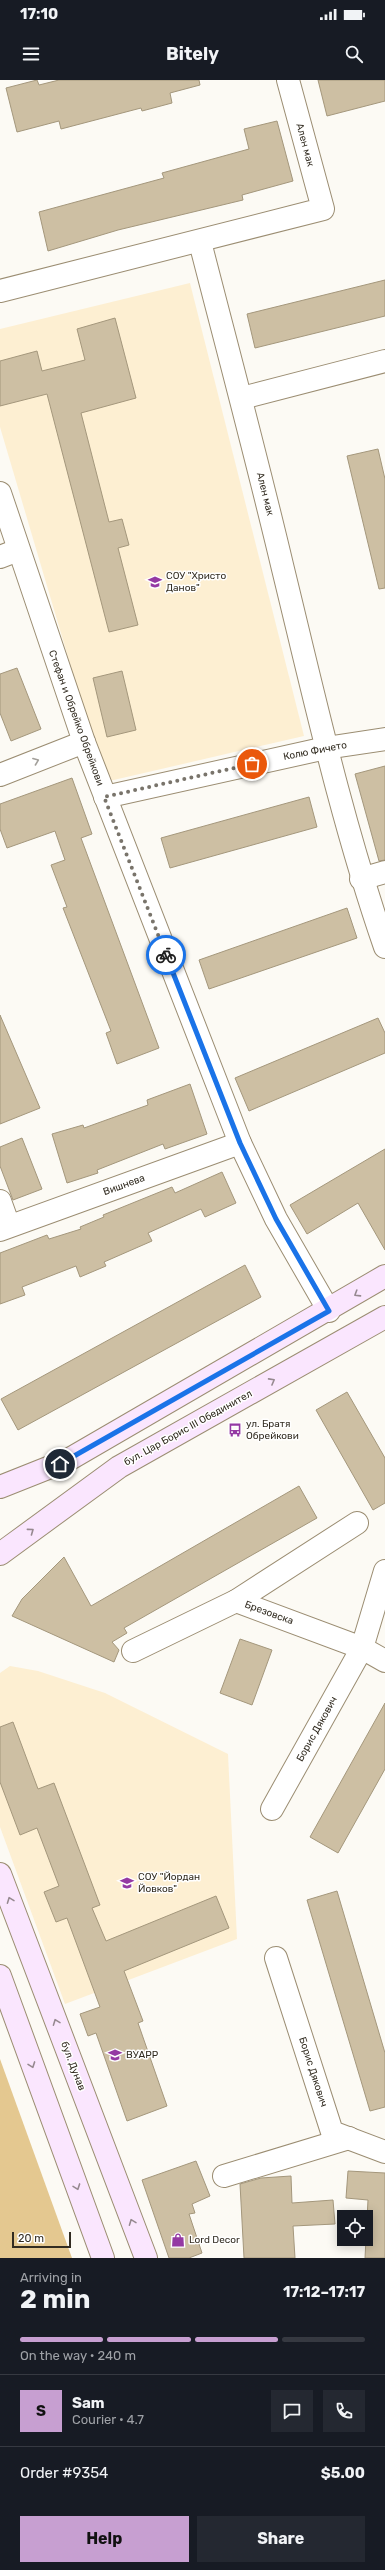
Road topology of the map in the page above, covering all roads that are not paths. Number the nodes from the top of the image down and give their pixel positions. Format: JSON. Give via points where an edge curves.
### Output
{"nodes":[{"id":1,"x":288,"y":80,"type":"edge"},
{"id":2,"x":200,"y":242,"type":"junction"},
{"id":3,"x":0,"y":291,"type":"edge"},
{"id":4,"x":385,"y":361,"type":"edge"},
{"id":5,"x":242,"y":398,"type":"junction"},
{"id":6,"x":0,"y":493,"type":"edge"},
{"id":7,"x":9,"y":553,"type":"edge"},
{"id":8,"x":385,"y":739,"type":"edge"},
{"id":9,"x":84,"y":742,"type":"junction"},
{"id":10,"x":326,"y":748,"type":"junction"},
{"id":11,"x":0,"y":775,"type":"edge"},
{"id":12,"x":104,"y":797,"type":"junction"},
{"id":13,"x":385,"y":872,"type":"edge"},
{"id":14,"x":361,"y":879,"type":"junction"},
{"id":15,"x":385,"y":947,"type":"edge"},
{"id":16,"x":240,"y":1143,"type":"junction"},
{"id":17,"x":0,"y":1201,"type":"edge"},
{"id":18,"x":5,"y":1228,"type":"edge"},
{"id":19,"x":385,"y":1276,"type":"edge"},
{"id":20,"x":329,"y":1311,"type":"junction"},
{"id":21,"x":385,"y":1317,"type":"edge"},
{"id":22,"x":52,"y":1468,"type":"junction"},
{"id":23,"x":0,"y":1472,"type":"edge"},
{"id":24,"x":0,"y":1487,"type":"edge"},
{"id":25,"x":357,"y":1523,"type":"dead end"},
{"id":26,"x":0,"y":1554,"type":"edge"},
{"id":27,"x":385,"y":1571,"type":"edge"},
{"id":28,"x":236,"y":1601,"type":"junction"},
{"id":29,"x":362,"y":1648,"type":"junction"},
{"id":30,"x":133,"y":1651,"type":"dead end"},
{"id":31,"x":385,"y":1661,"type":"edge"},
{"id":32,"x":272,"y":1809,"type":"dead end"},
{"id":33,"x":0,"y":1874,"type":"edge"},
{"id":34,"x":276,"y":1958,"type":"dead end"},
{"id":35,"x":0,"y":1976,"type":"edge"},
{"id":36,"x":349,"y":2138,"type":"junction"},
{"id":37,"x":385,"y":2152,"type":"edge"},
{"id":38,"x":224,"y":2176,"type":"dead end"},
{"id":39,"x":102,"y":2258,"type":"edge"},
{"id":40,"x":146,"y":2258,"type":"edge"}],
"edges":[{"from":1,"to":2,"type":"street","name":"Ален мак","via":[[323,210]]},
{"from":2,"to":3,"type":"street"},
{"from":2,"to":5,"type":"street","name":"Ален мак"},
{"from":4,"to":5,"type":"street"},
{"from":5,"to":10,"type":"street","name":"Ален мак"},
{"from":6,"to":7,"type":"street","name":"Стефан и Обрейко Обрейкови"},
{"from":7,"to":9,"type":"street","name":"Стефан и Обрейко Обрейкови"},
{"from":8,"to":10,"type":"street","name":"Колю Фичето"},
{"from":11,"to":9,"type":"street","one_way":true},
{"from":9,"to":12,"type":"street","name":"Стефан и Обрейко Обрейкови"},
{"from":10,"to":12,"type":"street","name":"Колю Фичето"},
{"from":10,"to":14,"type":"street","name":"Ален мак"},
{"from":12,"to":16,"type":"street","name":"Стефан и Обрейко Обрейкови"},
{"from":13,"to":14,"type":"street"},
{"from":14,"to":15,"type":"street","name":"Ален мак"},
{"from":16,"to":18,"type":"street","name":"Вишнева"},
{"from":16,"to":20,"type":"street","name":"Стефан и Обрейко Обрейкови","via":[[276,1219]]},
{"from":17,"to":18,"type":"street"},
{"from":19,"to":20,"type":"main road","one_way":true},
{"from":20,"to":22,"type":"main road"},
{"from":26,"to":21,"type":"main road","name":"бул. Цар Борис III Обединител","one_way":true,"via":[[119,1467]]},
{"from":22,"to":23,"type":"main road"},
{"from":22,"to":24,"type":"main road"},
{"from":25,"to":28,"type":"street"},
{"from":27,"to":29,"type":"street","name":"Борис Дякович"},
{"from":28,"to":29,"type":"street","name":"Брезовска"},
{"from":28,"to":30,"type":"street","name":"Брезовска"},
{"from":29,"to":31,"type":"street","name":"Брезовска"},
{"from":29,"to":32,"type":"street","name":"Борис Дякович"},
{"from":40,"to":33,"type":"main road","name":"бул. Дунав","one_way":true},
{"from":34,"to":36,"type":"street","name":"Борис Дякович","via":[[332,2132]]},
{"from":35,"to":39,"type":"main road","one_way":true},
{"from":36,"to":37,"type":"street","name":"Борис Дякович"},
{"from":36,"to":38,"type":"street"}]}
